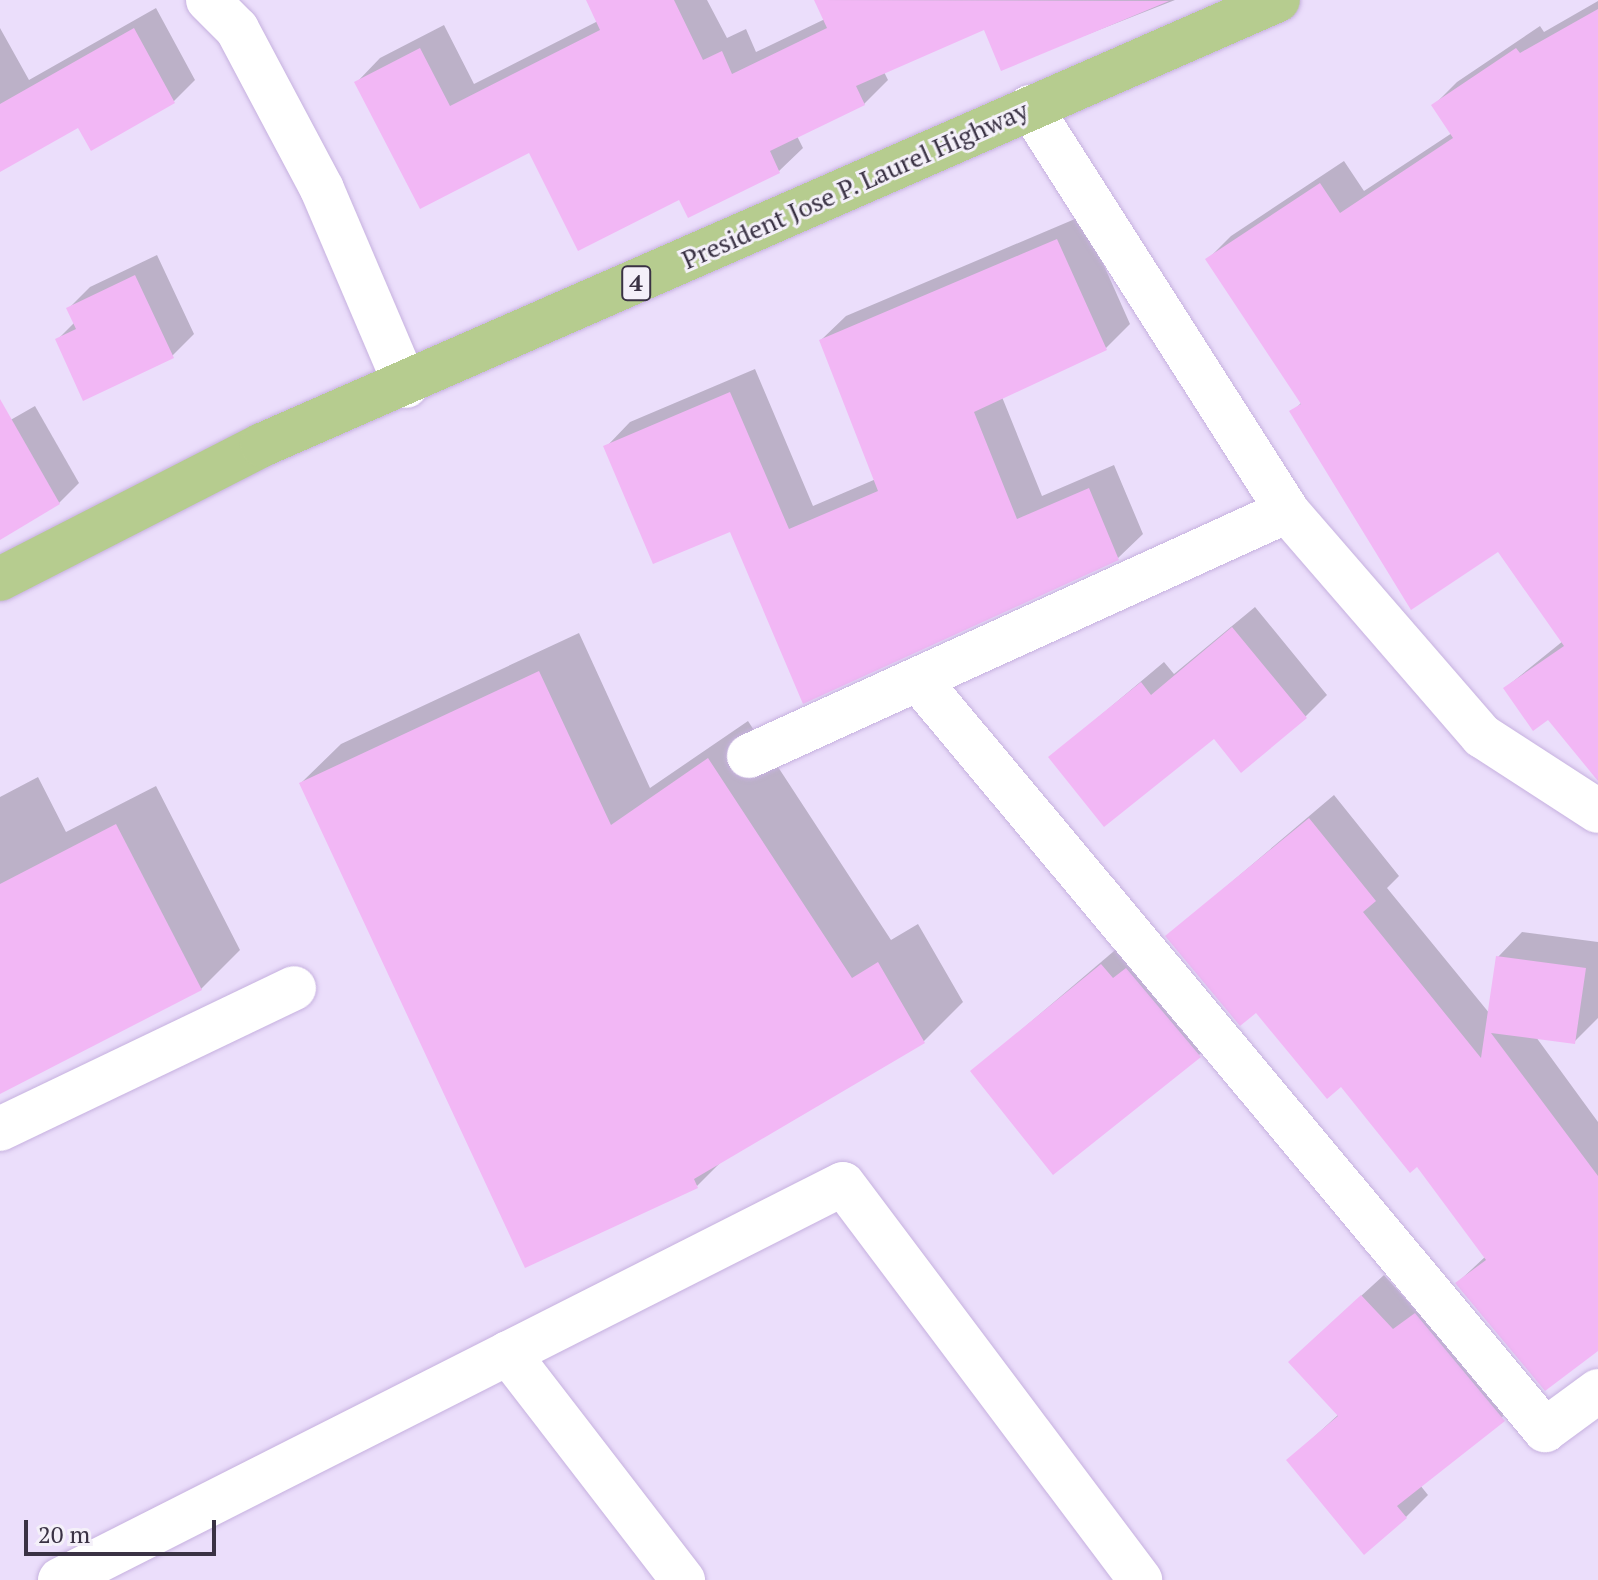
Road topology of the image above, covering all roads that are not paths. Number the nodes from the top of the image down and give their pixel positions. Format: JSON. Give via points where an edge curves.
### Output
{"nodes":[{"id":1,"x":208,"y":0,"type":"edge"},
{"id":2,"x":1278,"y":0,"type":"edge"},
{"id":3,"x":1030,"y":107,"type":"junction"},
{"id":4,"x":406,"y":386,"type":"junction"},
{"id":5,"x":1287,"y":511,"type":"junction"},
{"id":6,"x":0,"y":579,"type":"edge"},
{"id":7,"x":920,"y":682,"type":"junction"},
{"id":8,"x":749,"y":756,"type":"dead end"},
{"id":9,"x":1598,"y":811,"type":"edge"},
{"id":10,"x":294,"y":988,"type":"dead end"},
{"id":11,"x":0,"y":1129,"type":"edge"},
{"id":12,"x":508,"y":1353,"type":"junction"},
{"id":13,"x":1598,"y":1391,"type":"edge"},
{"id":14,"x":118,"y":1568,"type":"edge"},
{"id":15,"x":60,"y":1580,"type":"edge"},
{"id":16,"x":683,"y":1580,"type":"edge"},
{"id":17,"x":1140,"y":1580,"type":"edge"}],
"edges":[{"from":1,"to":4,"type":"street","via":[[237,29],[322,189]]},
{"from":2,"to":3,"type":"highway","name":"President Jose P. Laurel Highway","number":"4"},
{"from":3,"to":4,"type":"highway","name":"President Jose P. Laurel Highway","number":"4"},
{"from":3,"to":5,"type":"street"},
{"from":4,"to":6,"type":"highway","name":"President Jose P. Laurel Highway","number":"4","via":[[262,445]]},
{"from":5,"to":7,"type":"street"},
{"from":5,"to":9,"type":"street","via":[[1482,736]]},
{"from":7,"to":8,"type":"street"},
{"from":7,"to":13,"type":"street","via":[[1545,1430]]},
{"from":10,"to":11,"type":"street"},
{"from":12,"to":14,"type":"street"},
{"from":12,"to":16,"type":"street"},
{"from":12,"to":17,"type":"street","via":[[843,1184]]},
{"from":14,"to":15,"type":"street"}]}
